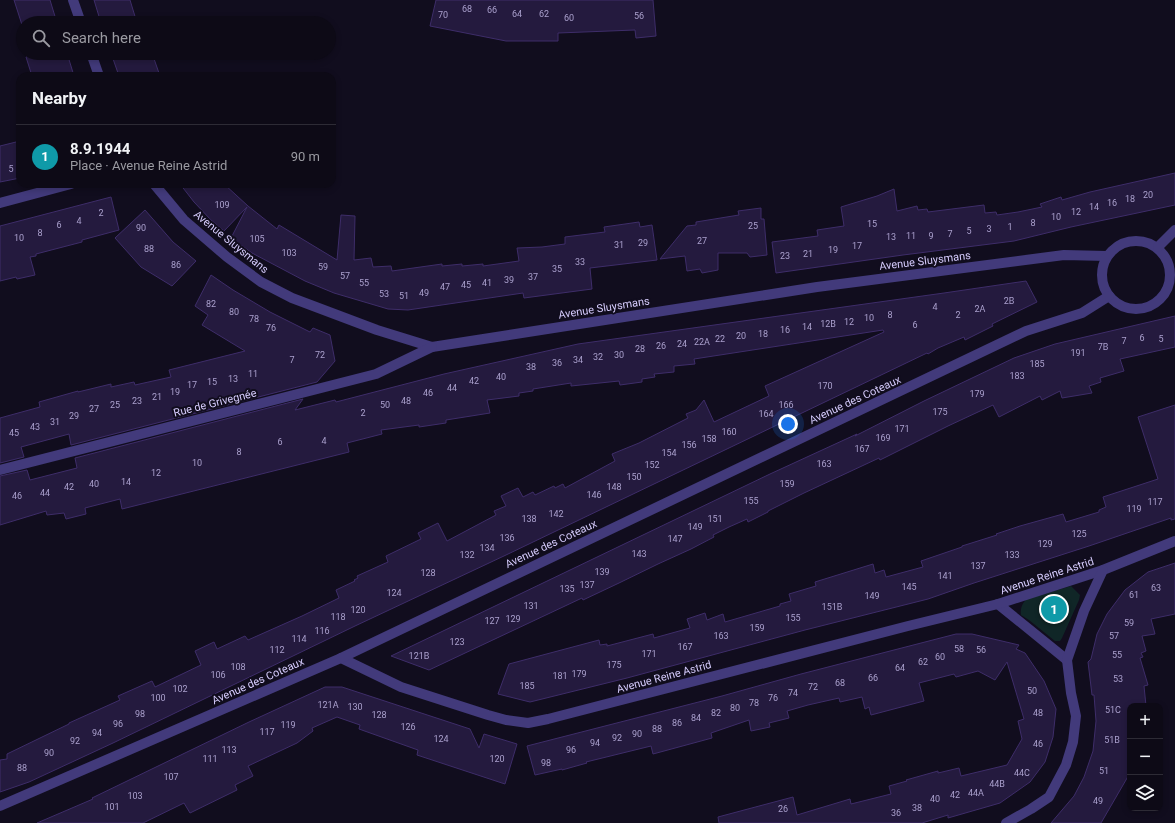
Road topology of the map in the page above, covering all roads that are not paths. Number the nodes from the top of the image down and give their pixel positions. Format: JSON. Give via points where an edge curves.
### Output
{"nodes":[{"id":1,"x":73,"y":0,"type":"edge"},
{"id":2,"x":79,"y":16,"type":"edge"},
{"id":3,"x":93,"y":60,"type":"edge"},
{"id":4,"x":98,"y":72,"type":"edge"},
{"id":5,"x":56,"y":188,"type":"edge"},
{"id":6,"x":157,"y":188,"type":"edge"},
{"id":7,"x":0,"y":203,"type":"edge"},
{"id":8,"x":1175,"y":230,"type":"edge"},
{"id":9,"x":1158,"y":247,"type":"junction"},
{"id":10,"x":1107,"y":256,"type":"junction"},
{"id":11,"x":1172,"y":287,"type":"edge"},
{"id":12,"x":1109,"y":296,"type":"junction"},
{"id":13,"x":432,"y":347,"type":"junction"},
{"id":14,"x":0,"y":470,"type":"edge"},
{"id":15,"x":1175,"y":541,"type":"edge"},
{"id":16,"x":1103,"y":570,"type":"junction"},
{"id":17,"x":998,"y":604,"type":"junction"},
{"id":18,"x":341,"y":658,"type":"junction"},
{"id":19,"x":1067,"y":660,"type":"junction"},
{"id":20,"x":0,"y":806,"type":"edge"},
{"id":21,"x":1006,"y":823,"type":"edge"}],
"edges":[{"from":1,"to":2,"type":"street"},
{"from":3,"to":4,"type":"street"},
{"from":5,"to":7,"type":"street"},
{"from":6,"to":13,"type":"street","name":"Avenue Sluysmans","via":[[184,220],[261,282],[292,298],[377,330]]},
{"from":8,"to":9,"type":"street"},
{"from":9,"to":10,"type":"street","via":[[1140,240],[1120,244]]},
{"from":9,"to":11,"type":"street","via":[[1167,259]]},
{"from":10,"to":12,"type":"street","via":[[1102,269],[1103,285]]},
{"from":10,"to":13,"type":"street","name":"Avenue Sluysmans","via":[[1064,255],[817,287]]},
{"from":11,"to":12,"type":"street","via":[[1157,302],[1137,309],[1121,306]]},
{"from":12,"to":18,"type":"street","name":"Avenue des Coteaux","via":[[1082,313],[1026,331]]},
{"from":13,"to":14,"type":"street","name":"Rue de Grivegnée","via":[[376,374]]},
{"from":15,"to":16,"type":"street","name":"Avenue Reine Astrid"},
{"from":16,"to":17,"type":"street","name":"Avenue Reine Astrid"},
{"from":16,"to":19,"type":"street","name":"Avenue Reine Astrid","via":[[1084,611]]},
{"from":17,"to":18,"type":"street","name":"Avenue Reine Astrid","via":[[548,720],[528,723],[488,716],[401,687]]},
{"from":17,"to":19,"type":"street","name":"Avenue Reine Astrid"},
{"from":18,"to":20,"type":"street","name":"Avenue des Coteaux"},
{"from":19,"to":21,"type":"street","name":"Avenue Reine Astrid","via":[[1076,716],[1073,742],[1066,765],[1049,797]]}]}
